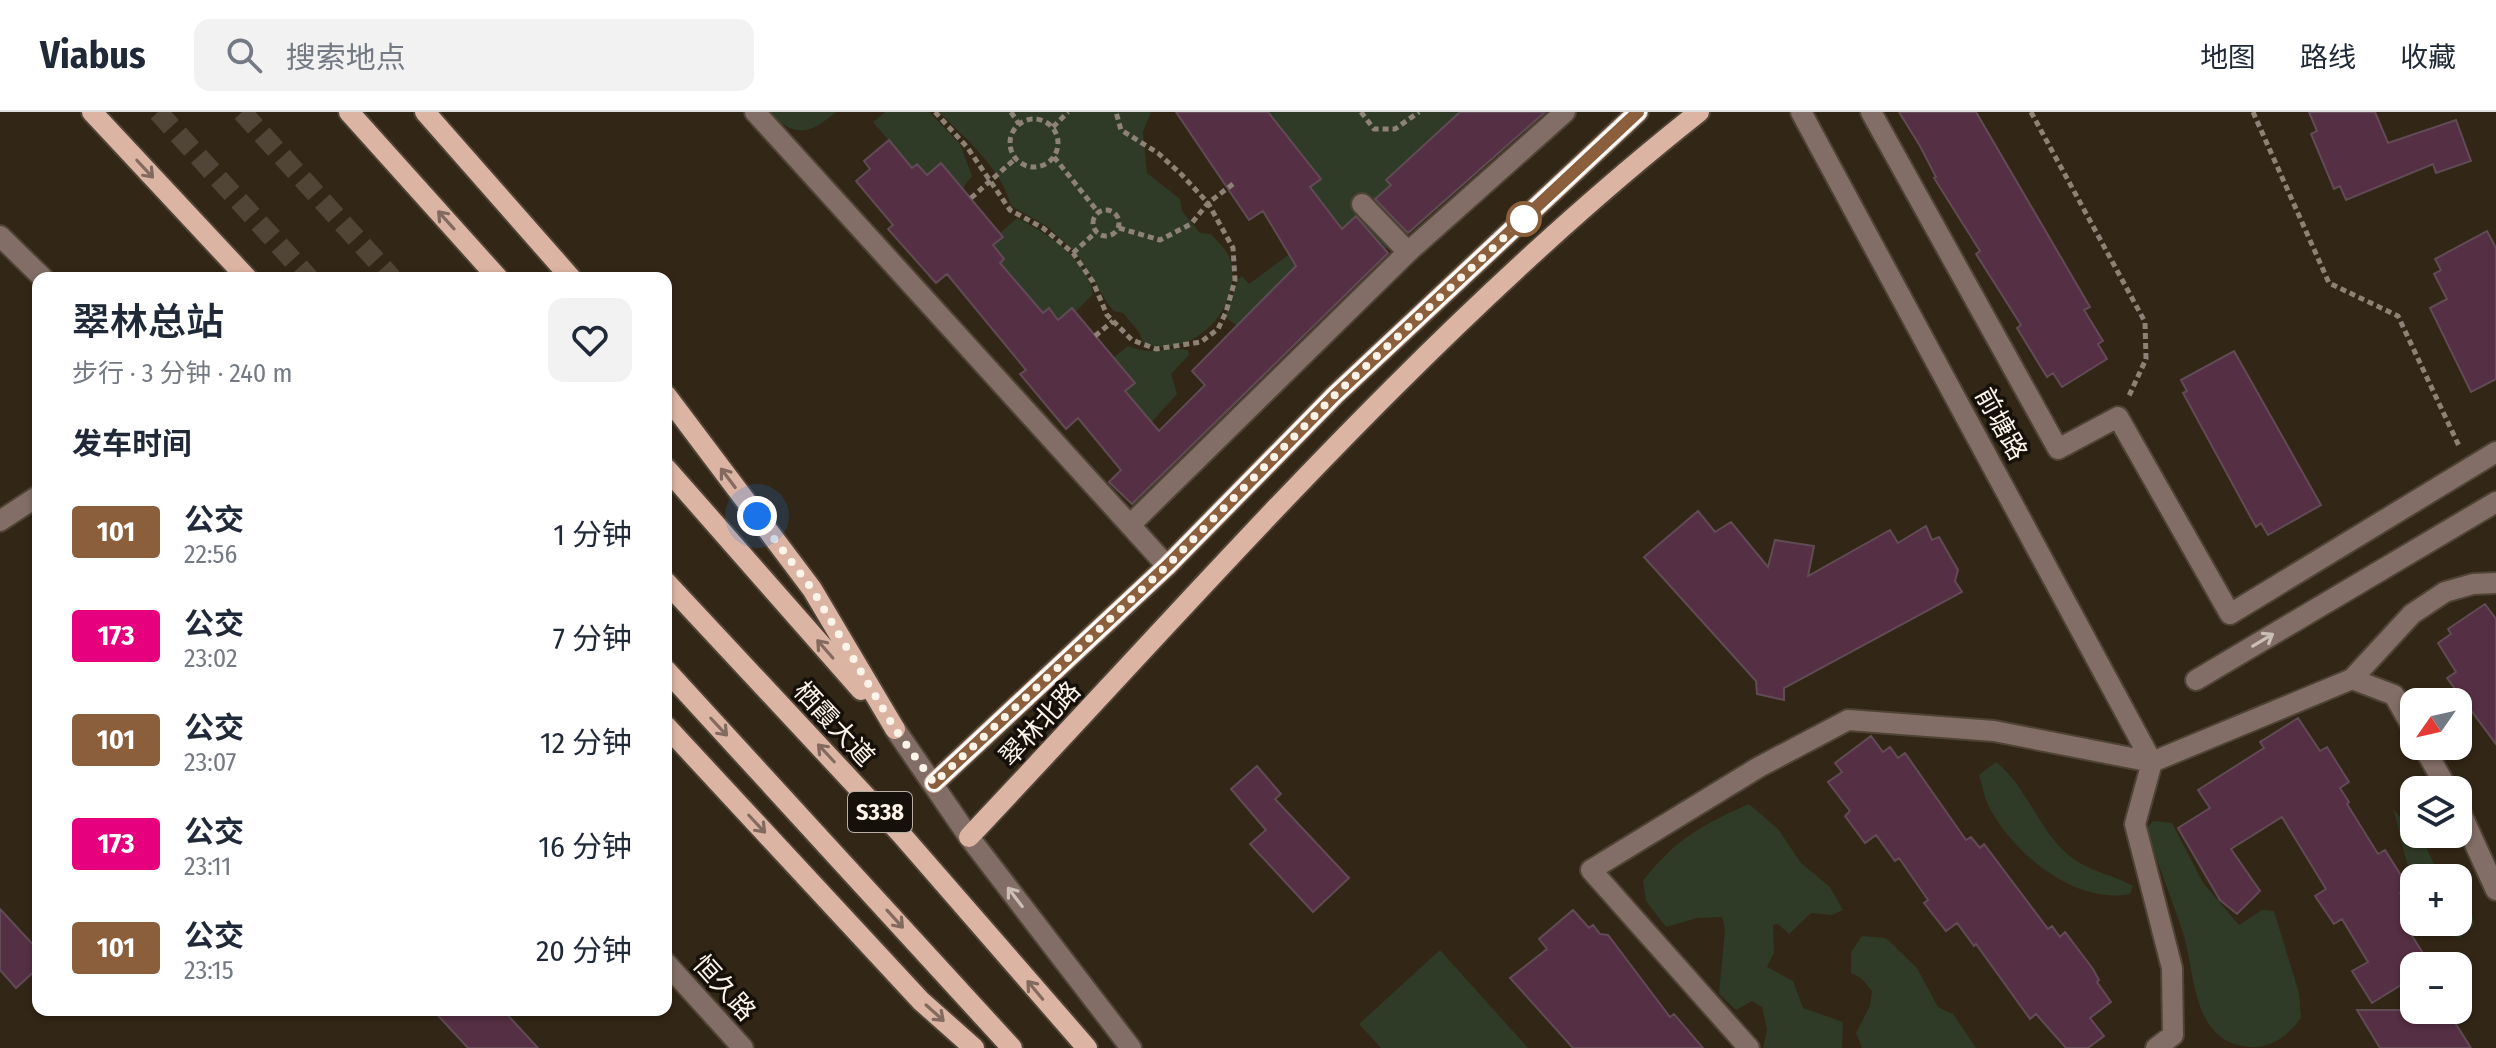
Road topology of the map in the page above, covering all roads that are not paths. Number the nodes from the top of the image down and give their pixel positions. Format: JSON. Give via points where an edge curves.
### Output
{"nodes":[{"id":1,"x":92,"y":112,"type":"edge"},
{"id":2,"x":349,"y":112,"type":"edge"},
{"id":3,"x":425,"y":112,"type":"edge"},
{"id":4,"x":755,"y":112,"type":"edge"},
{"id":5,"x":1565,"y":112,"type":"edge"},
{"id":6,"x":1638,"y":112,"type":"edge"},
{"id":7,"x":1699,"y":112,"type":"edge"},
{"id":8,"x":1801,"y":112,"type":"edge"},
{"id":9,"x":1871,"y":112,"type":"edge"},
{"id":10,"x":1362,"y":204,"type":"dead end"},
{"id":11,"x":0,"y":236,"type":"edge"},
{"id":12,"x":1408,"y":252,"type":"junction"},
{"id":13,"x":37,"y":272,"type":"edge"},
{"id":14,"x":241,"y":272,"type":"edge"},
{"id":15,"x":493,"y":272,"type":"edge"},
{"id":16,"x":566,"y":272,"type":"edge"},
{"id":17,"x":672,"y":403,"type":"edge"},
{"id":18,"x":2496,"y":452,"type":"edge"},
{"id":19,"x":672,"y":475,"type":"edge"},
{"id":20,"x":32,"y":500,"type":"edge"},
{"id":21,"x":2496,"y":502,"type":"edge"},
{"id":22,"x":0,"y":521,"type":"edge"},
{"id":23,"x":1130,"y":525,"type":"junction"},
{"id":24,"x":1167,"y":566,"type":"junction"},
{"id":25,"x":2496,"y":583,"type":"edge"},
{"id":26,"x":672,"y":588,"type":"edge"},
{"id":27,"x":672,"y":677,"type":"edge"},
{"id":28,"x":2352,"y":679,"type":"junction"},
{"id":29,"x":2196,"y":680,"type":"dead end"},
{"id":30,"x":2400,"y":706,"type":"edge"},
{"id":31,"x":895,"y":729,"type":"junction"},
{"id":32,"x":672,"y":732,"type":"edge"},
{"id":33,"x":2152,"y":762,"type":"junction"},
{"id":34,"x":934,"y":783,"type":"junction"},
{"id":35,"x":969,"y":837,"type":"junction"},
{"id":36,"x":2472,"y":838,"type":"edge"},
{"id":37,"x":2496,"y":890,"type":"edge"},
{"id":38,"x":672,"y":970,"type":"edge"},
{"id":39,"x":741,"y":1047,"type":"edge"},
{"id":40,"x":974,"y":1048,"type":"edge"},
{"id":41,"x":1012,"y":1048,"type":"edge"},
{"id":42,"x":1087,"y":1048,"type":"edge"},
{"id":43,"x":1131,"y":1048,"type":"edge"},
{"id":44,"x":1749,"y":1048,"type":"edge"},
{"id":45,"x":2156,"y":1048,"type":"edge"}],
"edges":[{"from":1,"to":14,"type":"main road","one_way":true},
{"from":15,"to":2,"type":"main road","one_way":true},
{"from":3,"to":16,"type":"main road"},
{"from":4,"to":23,"type":"street"},
{"from":5,"to":12,"type":"street"},
{"from":6,"to":24,"type":"main road","name":"翠林北路","via":[[1335,395]]},
{"from":7,"to":35,"type":"main road","name":"翠林北路","via":[[1555,234],[1368,413]]},
{"from":8,"to":33,"type":"street","name":"前塘路"},
{"from":9,"to":18,"type":"street","via":[[2058,449],[2118,417],[2230,614]]},
{"from":10,"to":12,"type":"street"},
{"from":11,"to":13,"type":"street"},
{"from":12,"to":23,"type":"street"},
{"from":31,"to":17,"type":"main road","one_way":true,"via":[[812,589]]},
{"from":31,"to":19,"type":"main road","one_way":true},
{"from":20,"to":22,"type":"street"},
{"from":29,"to":21,"type":"street","one_way":true},
{"from":23,"to":24,"type":"street"},
{"from":24,"to":34,"type":"main road","name":"翠林北路"},
{"from":25,"to":28,"type":"street","via":[[2445,592],[2412,614]]},
{"from":42,"to":26,"type":"main road","name":"栖霞大道","number":"S338","one_way":true,"via":[[901,834]]},
{"from":27,"to":41,"type":"main road","number":"S338","one_way":true},
{"from":28,"to":30,"type":"street","via":[[2394,695]]},
{"from":28,"to":33,"type":"street"},
{"from":31,"to":34,"type":"street"},
{"from":32,"to":40,"type":"main road","one_way":true,"via":[[921,1001]]},
{"from":33,"to":44,"type":"street","via":[[1994,731],[1848,720],[1759,767],[1591,870]]},
{"from":33,"to":45,"type":"street","via":[[2135,824],[2172,968],[2173,1035]]},
{"from":34,"to":35,"type":"street"},
{"from":43,"to":35,"type":"street","one_way":true},
{"from":36,"to":37,"type":"street"},
{"from":38,"to":39,"type":"street","name":"恒久路"}]}
